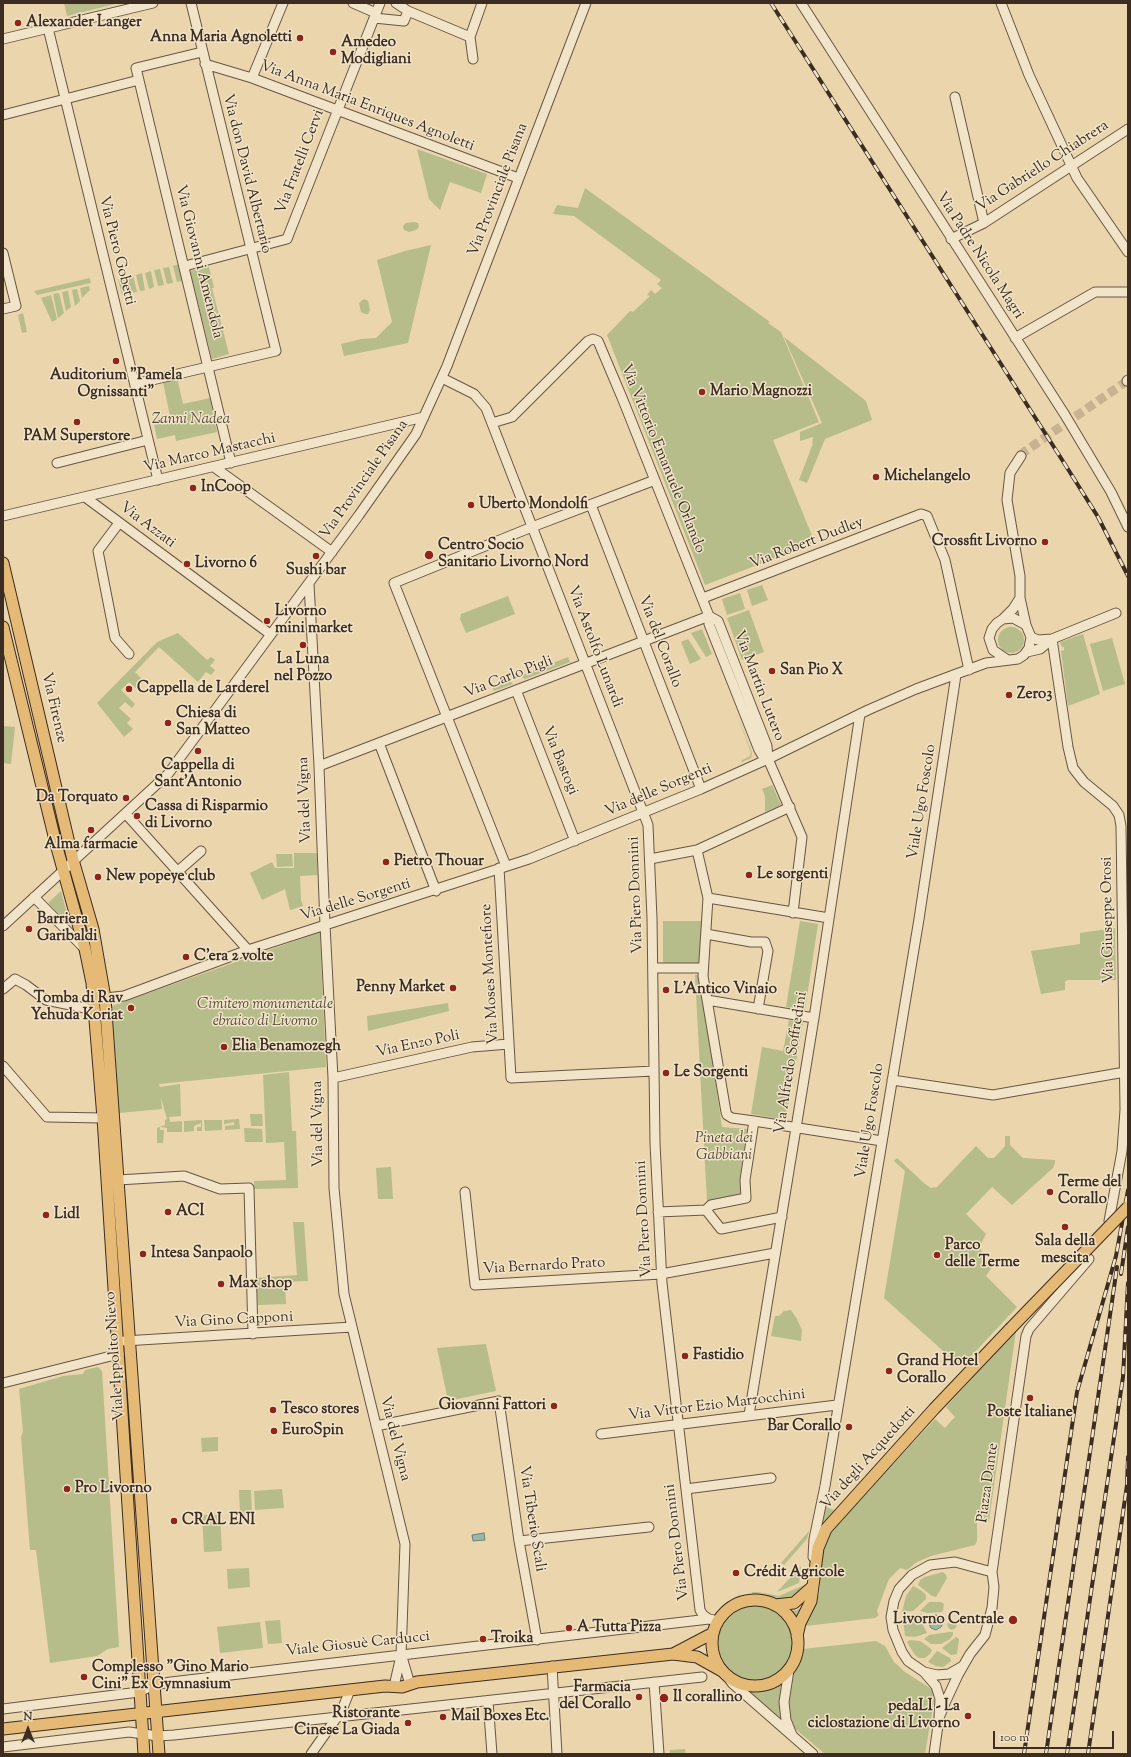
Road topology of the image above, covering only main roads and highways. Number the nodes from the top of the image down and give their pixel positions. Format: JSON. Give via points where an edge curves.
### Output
{"nodes":[{"id":1,"x":3,"y":563,"type":"edge"},
{"id":2,"x":3,"y":627,"type":"edge"},
{"id":3,"x":85,"y":949,"type":"joint"},
{"id":4,"x":105,"y":998,"type":"joint"},
{"id":5,"x":1128,"y":1208,"type":"edge"},
{"id":6,"x":812,"y":1587,"type":"junction"},
{"id":7,"x":775,"y":1605,"type":"junction"},
{"id":8,"x":713,"y":1633,"type":"junction"},
{"id":9,"x":797,"y":1636,"type":"junction"},
{"id":10,"x":673,"y":1654,"type":"junction"},
{"id":11,"x":723,"y":1672,"type":"junction"},
{"id":12,"x":156,"y":1711,"type":"junction"},
{"id":13,"x":141,"y":1713,"type":"junction"},
{"id":14,"x":3,"y":1729,"type":"edge"},
{"id":15,"x":143,"y":1744,"type":"edge"},
{"id":16,"x":159,"y":1754,"type":"edge"}],
"edges":[{"from":1,"to":4,"type":"main road","name":"Via Firenze","via":[[73,860],[93,929]]},
{"from":2,"to":3,"type":"main road","name":"Via Firenze","via":[[62,870]]},
{"from":3,"to":13,"type":"main road","name":"Viale Ippolito Nievo","via":[[95,1010],[103,1118]]},
{"from":4,"to":12,"type":"main road","name":"Viale Ippolito Nievo"},
{"from":5,"to":6,"type":"main road","name":"Via degli Acquedotti","bridge":true,"via":[[934,1409],[832,1521],[818,1548]]},
{"from":6,"to":7,"type":"main road","via":[[794,1603]]},
{"from":6,"to":9,"type":"main road","name":"Via degli Acquedotti","via":[[810,1605],[800,1623]]},
{"from":7,"to":8,"type":"main road","via":[[758,1600],[746,1601],[730,1608],[713,1620]]},
{"from":7,"to":9,"type":"main road","via":[[790,1618]]},
{"from":8,"to":10,"type":"main road"},
{"from":8,"to":11,"type":"main road","via":[[713,1653]]},
{"from":9,"to":11,"type":"main road","via":[[797,1652],[789,1670],[778,1679],[760,1686],[741,1684]]},
{"from":10,"to":11,"type":"main road","via":[[703,1659]]},
{"from":10,"to":12,"type":"main road","via":[[413,1681],[402,1687],[390,1684]]},
{"from":12,"to":13,"type":"main road"},
{"from":12,"to":16,"type":"main road","name":"Viale Ippolito Nievo"},
{"from":13,"to":14,"type":"main road"},
{"from":13,"to":15,"type":"main road","name":"Viale Ippolito Nievo"}]}
